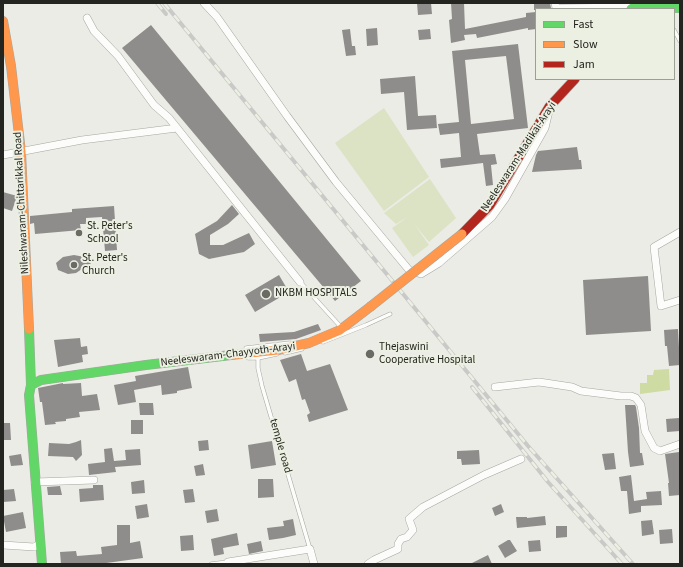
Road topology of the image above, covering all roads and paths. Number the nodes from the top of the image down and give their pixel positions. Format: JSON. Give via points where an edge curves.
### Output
{"nodes":[{"id":1,"x":204,"y":3,"type":"edge"},
{"id":2,"x":555,"y":3,"type":"edge"},
{"id":3,"x":633,"y":8,"type":"edge"},
{"id":4,"x":664,"y":8,"type":"edge"},
{"id":5,"x":86,"y":18,"type":"dead end"},
{"id":6,"x":3,"y":21,"type":"edge"},
{"id":7,"x":675,"y":32,"type":"edge"},
{"id":8,"x":680,"y":41,"type":"edge"},
{"id":9,"x":574,"y":80,"type":"edge"},
{"id":10,"x":550,"y":107,"type":"junction"},
{"id":11,"x":177,"y":128,"type":"junction"},
{"id":12,"x":21,"y":152,"type":"junction"},
{"id":13,"x":3,"y":155,"type":"edge"},
{"id":14,"x":680,"y":232,"type":"edge"},
{"id":15,"x":462,"y":234,"type":"joint"},
{"id":16,"x":300,"y":282,"type":"joint"},
{"id":17,"x":680,"y":300,"type":"edge"},
{"id":18,"x":390,"y":314,"type":"dead end"},
{"id":19,"x":246,"y":353,"type":"junction"},
{"id":20,"x":258,"y":358,"type":"junction"},
{"id":21,"x":31,"y":385,"type":"junction"},
{"id":22,"x":495,"y":387,"type":"dead end"},
{"id":23,"x":680,"y":444,"type":"edge"},
{"id":24,"x":521,"y":459,"type":"dead end"},
{"id":25,"x":94,"y":480,"type":"dead end"},
{"id":26,"x":35,"y":482,"type":"junction"},
{"id":27,"x":40,"y":544,"type":"junction"},
{"id":28,"x":3,"y":545,"type":"edge"},
{"id":29,"x":310,"y":548,"type":"junction"},
{"id":30,"x":228,"y":563,"type":"edge"},
{"id":31,"x":42,"y":564,"type":"edge"},
{"id":32,"x":210,"y":564,"type":"edge"},
{"id":33,"x":314,"y":564,"type":"edge"},
{"id":34,"x":368,"y":564,"type":"edge"}],
"edges":[{"from":1,"to":10,"type":"street","via":[[217,17],[336,182],[409,270],[421,274],[439,263],[492,217],[545,128]]},
{"from":2,"to":3,"type":"street","via":[[556,8]]},
{"from":3,"to":4,"type":"main road"},
{"from":5,"to":11,"type":"street","via":[[154,105]]},
{"from":6,"to":12,"type":"main road","name":"Nileshwaram-Chittarikkal Road"},
{"from":7,"to":8,"type":"lane"},
{"from":9,"to":10,"type":"main road","name":"Neeleswaram-Madikai-Arayi"},
{"from":10,"to":15,"type":"main road","name":"Neeleswaram-Madikai-Arayi","via":[[490,205]]},
{"from":11,"to":12,"type":"street","via":[[82,140]]},
{"from":11,"to":16,"type":"street"},
{"from":12,"to":13,"type":"street"},
{"from":12,"to":21,"type":"main road","name":"Nileshwaram-Chittarikkal Road"},
{"from":14,"to":17,"type":"street","via":[[654,247],[660,306]]},
{"from":15,"to":19,"type":"main road","name":"Neeleswaram-Chayyoth-Arayi","bridge":true,"via":[[340,330],[309,343],[278,350]]},
{"from":16,"to":19,"type":"lane","via":[[340,326],[307,341],[246,348]]},
{"from":18,"to":20,"type":"lane","via":[[296,351]]},
{"from":19,"to":20,"type":"lane","via":[[248,358]]},
{"from":19,"to":21,"type":"main road","name":"Neeleswaram-Chayyoth-Arayi","via":[[41,380]]},
{"from":20,"to":29,"type":"lane","name":"temple road","via":[[262,386]]},
{"from":21,"to":26,"type":"main road","name":"Nileshwaram-Chittarikkal Road","via":[[29,395]]},
{"from":22,"to":23,"type":"street","via":[[539,382],[572,387],[581,391],[631,396],[641,405],[646,431],[654,448],[660,451]]},
{"from":24,"to":34,"type":"street","via":[[423,507],[409,519],[413,530],[401,539],[398,549]]},
{"from":25,"to":26,"type":"street"},
{"from":26,"to":27,"type":"main road","name":"Nileshwaram-Chittarikkal Road"},
{"from":27,"to":28,"type":"street"},
{"from":27,"to":31,"type":"main road","name":"Nileshwaram-Chittarikkal Road"},
{"from":29,"to":30,"type":"street"},
{"from":29,"to":33,"type":"street"},
{"from":30,"to":32,"type":"lane"}]}
